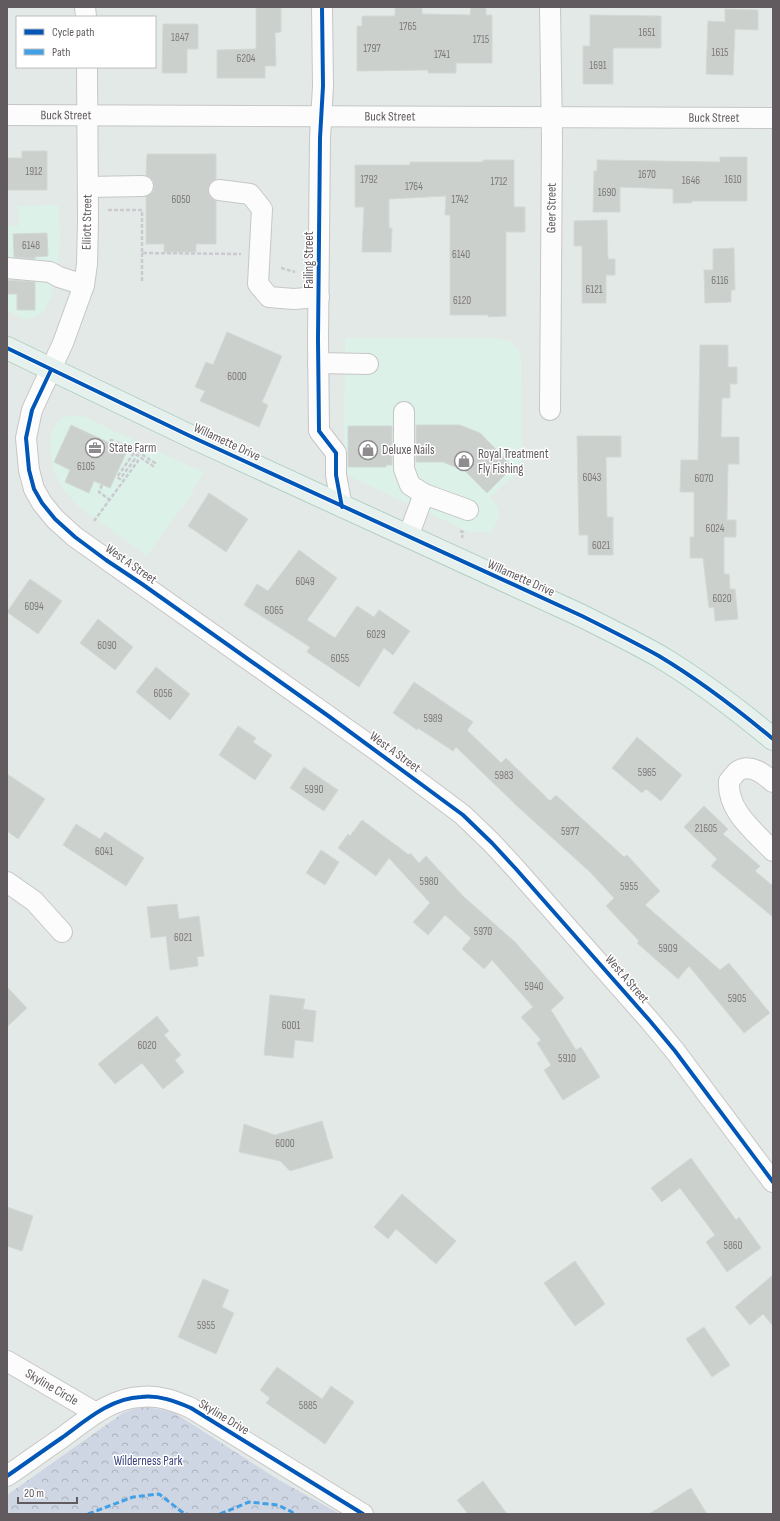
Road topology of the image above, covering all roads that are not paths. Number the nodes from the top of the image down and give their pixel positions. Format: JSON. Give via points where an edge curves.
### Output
{"nodes":[{"id":1,"x":322,"y":7,"type":"edge"},
{"id":2,"x":550,"y":7,"type":"edge"},
{"id":3,"x":87,"y":68,"type":"edge"},
{"id":4,"x":7,"y":115,"type":"edge"},
{"id":5,"x":88,"y":115,"type":"junction"},
{"id":6,"x":321,"y":116,"type":"junction"},
{"id":7,"x":552,"y":118,"type":"junction"},
{"id":8,"x":773,"y":118,"type":"edge"},
{"id":9,"x":143,"y":186,"type":"dead end"},
{"id":10,"x":88,"y":187,"type":"junction"},
{"id":11,"x":218,"y":190,"type":"dead end"},
{"id":12,"x":7,"y":268,"type":"edge"},
{"id":13,"x":84,"y":285,"type":"junction"},
{"id":14,"x":319,"y":297,"type":"junction"},
{"id":15,"x":7,"y":348,"type":"edge"},
{"id":16,"x":318,"y":363,"type":"junction"},
{"id":17,"x":368,"y":364,"type":"dead end"},
{"id":18,"x":51,"y":370,"type":"junction"},
{"id":19,"x":550,"y":410,"type":"dead end"},
{"id":20,"x":404,"y":412,"type":"dead end"},
{"id":21,"x":424,"y":494,"type":"junction"},
{"id":22,"x":342,"y":507,"type":"junction"},
{"id":23,"x":468,"y":510,"type":"dead end"},
{"id":24,"x":408,"y":537,"type":"junction"},
{"id":25,"x":773,"y":740,"type":"edge"},
{"id":26,"x":773,"y":782,"type":"edge"},
{"id":27,"x":773,"y":851,"type":"edge"},
{"id":28,"x":7,"y":882,"type":"edge"},
{"id":29,"x":62,"y":932,"type":"dead end"},
{"id":30,"x":773,"y":1182,"type":"edge"},
{"id":31,"x":7,"y":1361,"type":"edge"},
{"id":32,"x":96,"y":1413,"type":"junction"},
{"id":33,"x":7,"y":1476,"type":"edge"},
{"id":34,"x":364,"y":1514,"type":"edge"}],
"edges":[{"from":1,"to":6,"type":"street","name":"Failing Street"},
{"from":2,"to":7,"type":"street","name":"Geer Street"},
{"from":3,"to":5,"type":"street","name":"Elliott Street"},
{"from":4,"to":5,"type":"street","name":"Buck Street"},
{"from":5,"to":6,"type":"street","name":"Buck Street"},
{"from":5,"to":10,"type":"street","name":"Elliott Street"},
{"from":6,"to":7,"type":"street","name":"Buck Street"},
{"from":6,"to":14,"type":"street","name":"Failing Street"},
{"from":7,"to":8,"type":"street","name":"Buck Street"},
{"from":7,"to":19,"type":"street","name":"Geer Street"},
{"from":9,"to":10,"type":"street"},
{"from":10,"to":13,"type":"street","name":"Elliott Street","via":[[87,264]]},
{"from":11,"to":14,"type":"street","via":[[250,194],[262,209],[258,284],[269,297]]},
{"from":12,"to":13,"type":"street","via":[[50,272]]},
{"from":13,"to":18,"type":"street","name":"Elliott Street"},
{"from":14,"to":16,"type":"street","name":"Failing Street"},
{"from":15,"to":18,"type":"main road","name":"Willamette Drive"},
{"from":16,"to":17,"type":"street"},
{"from":16,"to":22,"type":"street","name":"Failing Street","via":[[319,431],[336,453],[336,474]]},
{"from":18,"to":22,"type":"main road","name":"Willamette Drive"},
{"from":18,"to":30,"type":"street","name":"West A Street","via":[[32,410],[27,447],[34,489],[54,519],[106,560],[321,711],[463,815],[511,864],[650,1021]]},
{"from":20,"to":21,"type":"street","via":[[404,469],[410,485]]},
{"from":21,"to":23,"type":"street"},
{"from":21,"to":24,"type":"street"},
{"from":22,"to":24,"type":"main road","name":"Willamette Drive"},
{"from":24,"to":25,"type":"main road","name":"Willamette Drive","via":[[582,616],[659,657],[719,696]]},
{"from":26,"to":27,"type":"street","via":[[752,768],[739,770],[729,781],[730,798],[738,813]]},
{"from":28,"to":29,"type":"street","via":[[34,901]]},
{"from":31,"to":32,"type":"street","name":"Skyline Circle"},
{"from":32,"to":33,"type":"street","name":"Skyline Drive"},
{"from":32,"to":34,"type":"street","name":"Skyline Drive","via":[[114,1403],[131,1398],[151,1396],[174,1401],[191,1408]]}]}
